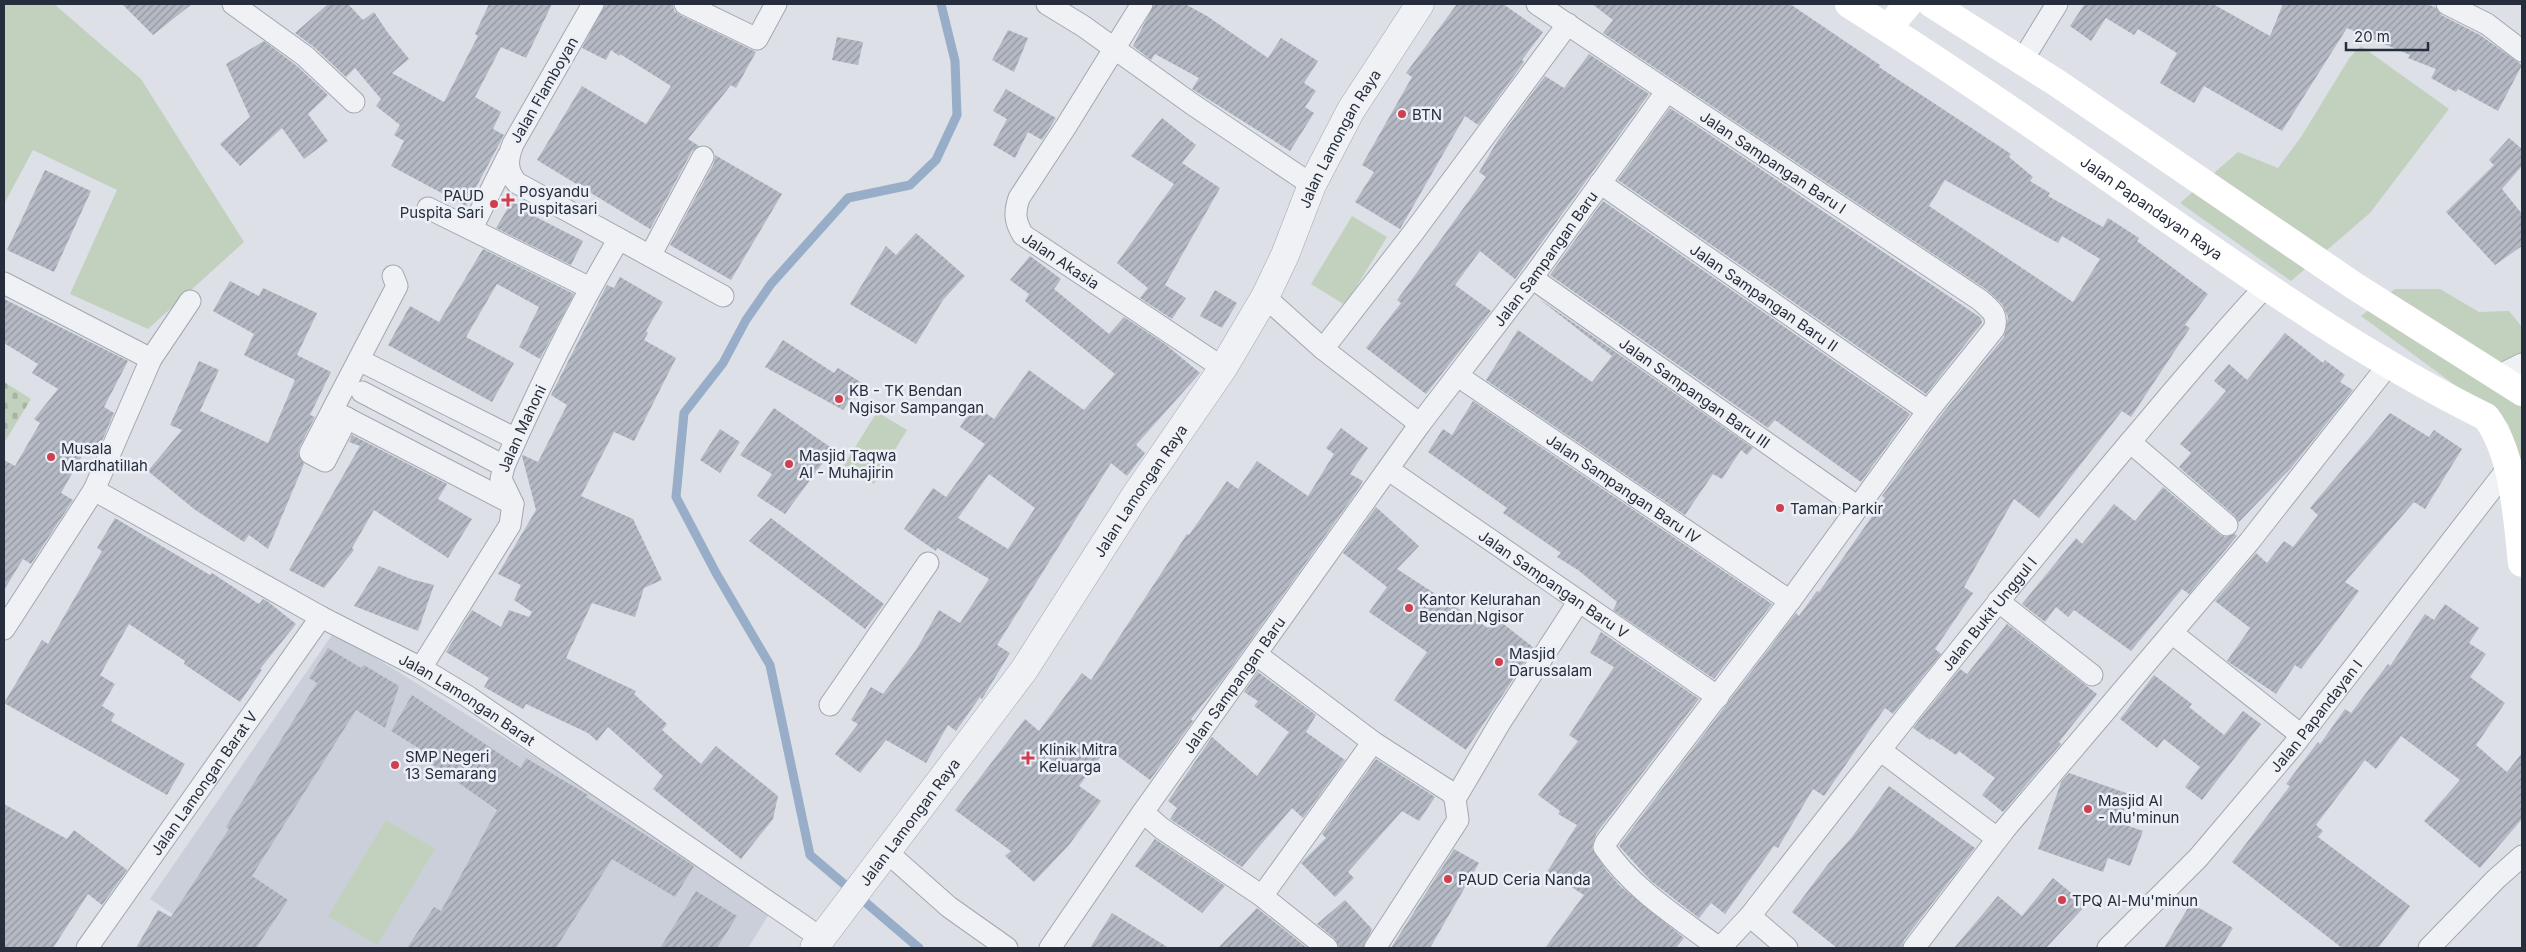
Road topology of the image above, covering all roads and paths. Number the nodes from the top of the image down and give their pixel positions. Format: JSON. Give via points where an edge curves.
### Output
{"nodes":[{"id":1,"x":233,"y":4,"type":"edge"},
{"id":2,"x":594,"y":4,"type":"edge"},
{"id":3,"x":685,"y":4,"type":"edge"},
{"id":4,"x":776,"y":4,"type":"edge"},
{"id":5,"x":1047,"y":4,"type":"edge"},
{"id":6,"x":1142,"y":4,"type":"edge"},
{"id":7,"x":1420,"y":4,"type":"edge"},
{"id":8,"x":1537,"y":4,"type":"edge"},
{"id":9,"x":1849,"y":4,"type":"edge"},
{"id":10,"x":1908,"y":4,"type":"edge"},
{"id":11,"x":1932,"y":4,"type":"edge"},
{"id":12,"x":2057,"y":4,"type":"edge"},
{"id":13,"x":2447,"y":4,"type":"edge"},
{"id":14,"x":1568,"y":24,"type":"junction"},
{"id":15,"x":1888,"y":28,"type":"junction"},
{"id":16,"x":1114,"y":49,"type":"junction"},
{"id":17,"x":2522,"y":51,"type":"edge"},
{"id":18,"x":2022,"y":61,"type":"junction"},
{"id":19,"x":1667,"y":91,"type":"junction"},
{"id":20,"x":354,"y":102,"type":"dead end"},
{"id":21,"x":508,"y":156,"type":"junction"},
{"id":22,"x":703,"y":157,"type":"dead end"},
{"id":23,"x":1600,"y":183,"type":"junction"},
{"id":24,"x":1312,"y":185,"type":"junction"},
{"id":25,"x":428,"y":208,"type":"dead end"},
{"id":26,"x":472,"y":228,"type":"junction"},
{"id":27,"x":619,"y":238,"type":"junction"},
{"id":28,"x":650,"y":256,"type":"junction"},
{"id":29,"x":393,"y":276,"type":"dead end"},
{"id":30,"x":1532,"y":278,"type":"junction"},
{"id":31,"x":4,"y":283,"type":"edge"},
{"id":32,"x":2265,"y":287,"type":"junction"},
{"id":33,"x":590,"y":288,"type":"junction"},
{"id":34,"x":723,"y":296,"type":"dead end"},
{"id":35,"x":1265,"y":297,"type":"junction"},
{"id":36,"x":190,"y":301,"type":"dead end"},
{"id":37,"x":1323,"y":349,"type":"junction"},
{"id":38,"x":151,"y":359,"type":"junction"},
{"id":39,"x":359,"y":360,"type":"junction"},
{"id":40,"x":2390,"y":364,"type":"junction"},
{"id":41,"x":1223,"y":368,"type":"junction"},
{"id":42,"x":2510,"y":370,"type":"edge"},
{"id":43,"x":1458,"y":376,"type":"junction"},
{"id":44,"x":362,"y":392,"type":"dead end"},
{"id":45,"x":2522,"y":392,"type":"edge"},
{"id":46,"x":1928,"y":411,"type":"junction"},
{"id":47,"x":1420,"y":424,"type":"junction"},
{"id":48,"x":516,"y":439,"type":"junction"},
{"id":49,"x":2130,"y":442,"type":"junction"},
{"id":50,"x":504,"y":466,"type":"junction"},
{"id":51,"x":2508,"y":468,"type":"junction"},
{"id":52,"x":1389,"y":470,"type":"junction"},
{"id":53,"x":94,"y":490,"type":"junction"},
{"id":54,"x":513,"y":504,"type":"junction"},
{"id":55,"x":1858,"y":507,"type":"junction"},
{"id":56,"x":2227,"y":525,"type":"dead end"},
{"id":57,"x":928,"y":563,"type":"dead end"},
{"id":58,"x":2522,"y":563,"type":"edge"},
{"id":59,"x":1579,"y":601,"type":"junction"},
{"id":60,"x":1998,"y":601,"type":"junction"},
{"id":61,"x":1790,"y":602,"type":"junction"},
{"id":62,"x":320,"y":618,"type":"junction"},
{"id":63,"x":4,"y":629,"type":"edge"},
{"id":64,"x":2172,"y":633,"type":"junction"},
{"id":65,"x":1257,"y":655,"type":"junction"},
{"id":66,"x":420,"y":668,"type":"junction"},
{"id":67,"x":2092,"y":676,"type":"dead end"},
{"id":68,"x":1718,"y":697,"type":"junction"},
{"id":69,"x":830,"y":705,"type":"dead end"},
{"id":70,"x":2302,"y":735,"type":"junction"},
{"id":71,"x":1373,"y":742,"type":"junction"},
{"id":72,"x":1880,"y":750,"type":"junction"},
{"id":73,"x":1455,"y":799,"type":"junction"},
{"id":74,"x":1143,"y":812,"type":"junction"},
{"id":75,"x":1990,"y":833,"type":"dead end"},
{"id":76,"x":2522,"y":856,"type":"edge"},
{"id":77,"x":884,"y":859,"type":"junction"},
{"id":78,"x":1262,"y":896,"type":"junction"},
{"id":79,"x":1750,"y":916,"type":"junction"},
{"id":80,"x":820,"y":939,"type":"edge"},
{"id":81,"x":87,"y":948,"type":"edge"},
{"id":82,"x":1007,"y":948,"type":"edge"},
{"id":83,"x":1050,"y":948,"type":"edge"},
{"id":84,"x":1327,"y":948,"type":"edge"},
{"id":85,"x":1375,"y":948,"type":"edge"},
{"id":86,"x":1720,"y":948,"type":"edge"},
{"id":87,"x":1787,"y":948,"type":"edge"},
{"id":88,"x":1914,"y":948,"type":"edge"},
{"id":89,"x":2108,"y":948,"type":"edge"},
{"id":90,"x":2429,"y":948,"type":"edge"}],
"edges":[{"from":1,"to":20,"type":"street","via":[[305,56]]},
{"from":2,"to":21,"type":"street","name":"Jalan Flamboyan"},
{"from":3,"to":4,"type":"street","via":[[757,39]]},
{"from":5,"to":16,"type":"street"},
{"from":6,"to":16,"type":"street","name":"Jalan Akasia"},
{"from":7,"to":24,"type":"street","name":"Jalan Lamongan Raya","via":[[1351,110]]},
{"from":8,"to":14,"type":"street","name":"Jalan Sampangan Baru I"},
{"from":9,"to":15,"type":"main road","name":"Jalan Papandayan Raya"},
{"from":10,"to":15,"type":"main road"},
{"from":11,"to":18,"type":"main road"},
{"from":12,"to":18,"type":"street"},
{"from":13,"to":17,"type":"street","via":[[2487,24]]},
{"from":14,"to":19,"type":"street","name":"Jalan Sampangan Baru I"},
{"from":14,"to":37,"type":"street"},
{"from":15,"to":32,"type":"main road","name":"Jalan Papandayan Raya"},
{"from":16,"to":24,"type":"street"},
{"from":16,"to":41,"type":"street","name":"Jalan Akasia","via":[[1019,198],[1015,211],[1016,225],[1023,235]]},
{"from":18,"to":42,"type":"main road","via":[[2354,285]]},
{"from":19,"to":23,"type":"street","name":"Jalan Sampangan Baru"},
{"from":19,"to":46,"type":"street","name":"Jalan Sampangan Baru I","via":[[1994,312],[1994,329]]},
{"from":21,"to":26,"type":"street"},
{"from":21,"to":27,"type":"street","name":"Jalan Flamboyan","via":[[510,176],[517,183]]},
{"from":22,"to":28,"type":"street"},
{"from":23,"to":30,"type":"street","name":"Jalan Sampangan Baru"},
{"from":23,"to":46,"type":"street","name":"Jalan Sampangan Baru II"},
{"from":24,"to":35,"type":"street","name":"Jalan Lamongan Raya"},
{"from":25,"to":26,"type":"street"},
{"from":26,"to":33,"type":"street"},
{"from":27,"to":28,"type":"street","name":"Jalan Flamboyan"},
{"from":27,"to":33,"type":"street","name":"Jalan Mahoni"},
{"from":28,"to":34,"type":"street","name":"Jalan Flamboyan"},
{"from":29,"to":39,"type":"street","via":[[397,286]]},
{"from":30,"to":43,"type":"street","name":"Jalan Sampangan Baru"},
{"from":30,"to":55,"type":"street","name":"Jalan Sampangan Baru III"},
{"from":31,"to":38,"type":"street"},
{"from":32,"to":40,"type":"main road","name":"Jalan Papandayan Raya"},
{"from":32,"to":49,"type":"street","name":"Jalan Bukit Unggul I"},
{"from":33,"to":48,"type":"street","name":"Jalan Mahoni"},
{"from":35,"to":37,"type":"street"},
{"from":35,"to":41,"type":"street","name":"Jalan Lamongan Raya"},
{"from":36,"to":38,"type":"street"},
{"from":37,"to":47,"type":"street"},
{"from":38,"to":53,"type":"street"},
{"from":39,"to":48,"type":"street"},
{"from":39,"to":54,"type":"street","via":[[340,414]]},
{"from":40,"to":51,"type":"main road","name":"Jalan Papandayan Raya","via":[[2486,417],[2496,430]]},
{"from":40,"to":64,"type":"street","via":[[2250,542]]},
{"from":41,"to":77,"type":"street","name":"Jalan Lamongan Raya","via":[[1135,496],[1024,670]]},
{"from":42,"to":45,"type":"main road"},
{"from":43,"to":47,"type":"street","name":"Jalan Sampangan Baru"},
{"from":43,"to":61,"type":"street","name":"Jalan Sampangan Baru IV"},
{"from":44,"to":50,"type":"street"},
{"from":46,"to":55,"type":"street"},
{"from":47,"to":52,"type":"street","name":"Jalan Sampangan Baru"},
{"from":48,"to":50,"type":"street","name":"Jalan Mahoni"},
{"from":49,"to":56,"type":"street"},
{"from":49,"to":60,"type":"street","name":"Jalan Bukit Unggul I"},
{"from":50,"to":54,"type":"street","name":"Jalan Mahoni","via":[[501,479]]},
{"from":51,"to":58,"type":"main road","name":"Jalan Papandayan Raya"},
{"from":51,"to":70,"type":"street","name":"Jalan Papandayan I"},
{"from":52,"to":59,"type":"street","name":"Jalan Sampangan Baru V"},
{"from":52,"to":65,"type":"street","name":"Jalan Sampangan Baru"},
{"from":53,"to":62,"type":"street","name":"Jalan Lamongan Barat"},
{"from":53,"to":63,"type":"street"},
{"from":54,"to":66,"type":"street","via":[[510,525]]},
{"from":55,"to":61,"type":"street"},
{"from":57,"to":69,"type":"street"},
{"from":59,"to":68,"type":"street","name":"Jalan Sampangan Baru V"},
{"from":59,"to":73,"type":"street"},
{"from":60,"to":67,"type":"street"},
{"from":60,"to":72,"type":"street","name":"Jalan Bukit Unggul I"},
{"from":61,"to":68,"type":"street"},
{"from":62,"to":66,"type":"street","name":"Jalan Lamongan Barat"},
{"from":62,"to":81,"type":"street","name":"Jalan Lamongan Barat V"},
{"from":64,"to":70,"type":"street"},
{"from":64,"to":88,"type":"street","via":[[2006,829]]},
{"from":65,"to":71,"type":"street"},
{"from":65,"to":74,"type":"street","name":"Jalan Sampangan Baru"},
{"from":66,"to":80,"type":"street","name":"Jalan Lamongan Barat","via":[[467,696]]},
{"from":68,"to":86,"type":"street","via":[[1604,847],[1640,888]]},
{"from":70,"to":89,"type":"street","name":"Jalan Papandayan I","via":[[2198,858]]},
{"from":71,"to":73,"type":"street","via":[[1452,793]]},
{"from":71,"to":78,"type":"street"},
{"from":72,"to":75,"type":"street"},
{"from":72,"to":79,"type":"street","name":"Jalan Bukit Unggul I"},
{"from":73,"to":85,"type":"street","via":[[1458,820]]},
{"from":74,"to":78,"type":"street","via":[[1160,828]]},
{"from":74,"to":83,"type":"street","name":"Jalan Sampangan Baru"},
{"from":76,"to":90,"type":"street","via":[[2496,878]]},
{"from":77,"to":80,"type":"street","name":"Jalan Lamongan Raya"},
{"from":77,"to":82,"type":"street"},
{"from":78,"to":84,"type":"street"},
{"from":79,"to":86,"type":"street","name":"Jalan Bukit Unggul I"},
{"from":79,"to":87,"type":"street"}]}
